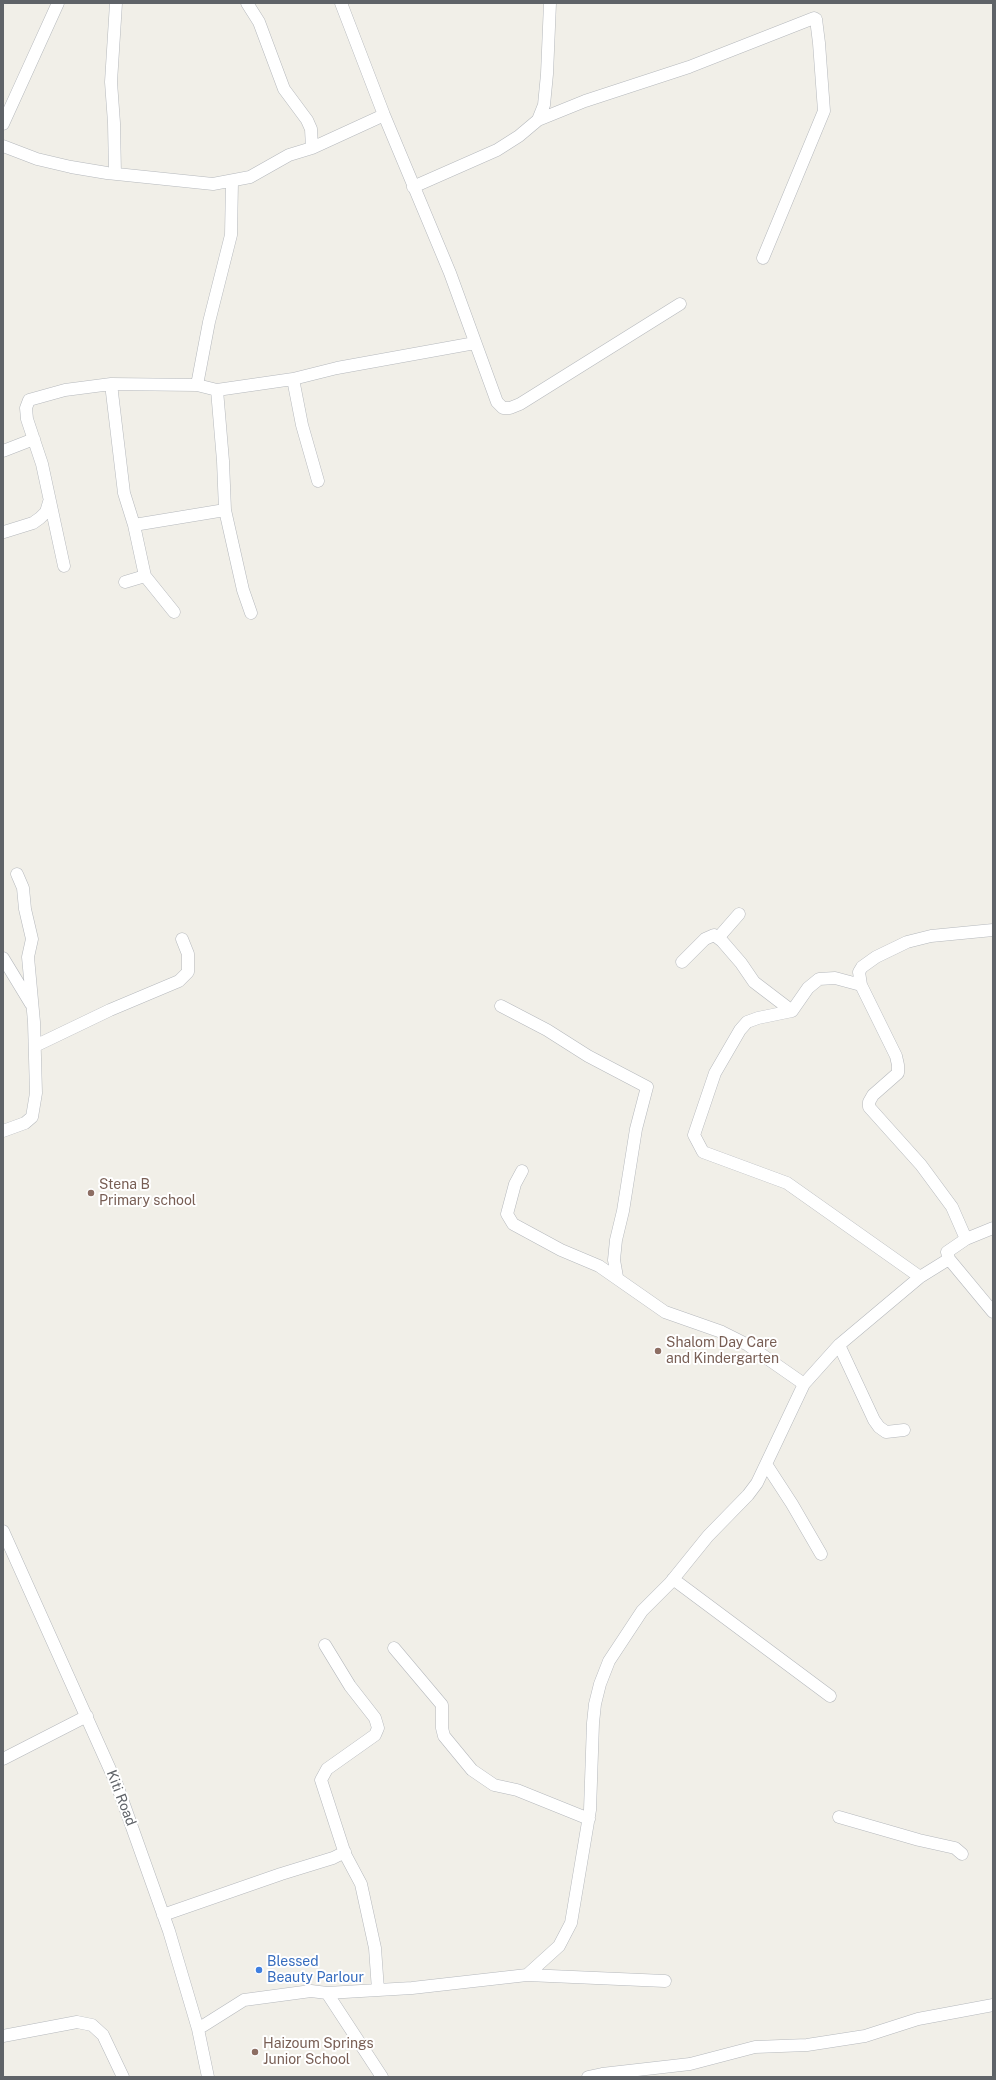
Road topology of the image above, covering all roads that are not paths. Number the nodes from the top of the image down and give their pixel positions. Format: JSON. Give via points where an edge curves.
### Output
{"nodes":[{"id":1,"x":58,"y":3,"type":"edge"},
{"id":2,"x":116,"y":3,"type":"edge"},
{"id":3,"x":247,"y":3,"type":"edge"},
{"id":4,"x":340,"y":3,"type":"edge"},
{"id":5,"x":550,"y":3,"type":"edge"},
{"id":6,"x":384,"y":114,"type":"junction"},
{"id":7,"x":538,"y":120,"type":"junction"},
{"id":8,"x":3,"y":124,"type":"edge"},
{"id":9,"x":3,"y":146,"type":"edge"},
{"id":10,"x":312,"y":148,"type":"junction"},
{"id":11,"x":115,"y":174,"type":"junction"},
{"id":12,"x":232,"y":182,"type":"junction"},
{"id":13,"x":413,"y":187,"type":"junction"},
{"id":14,"x":763,"y":258,"type":"dead end"},
{"id":15,"x":680,"y":304,"type":"dead end"},
{"id":16,"x":475,"y":343,"type":"junction"},
{"id":17,"x":293,"y":379,"type":"junction"},
{"id":18,"x":111,"y":384,"type":"junction"},
{"id":19,"x":197,"y":385,"type":"junction"},
{"id":20,"x":216,"y":390,"type":"junction"},
{"id":21,"x":34,"y":439,"type":"junction"},
{"id":22,"x":3,"y":451,"type":"edge"},
{"id":23,"x":318,"y":481,"type":"dead end"},
{"id":24,"x":49,"y":502,"type":"junction"},
{"id":25,"x":225,"y":510,"type":"junction"},
{"id":26,"x":134,"y":525,"type":"junction"},
{"id":27,"x":4,"y":532,"type":"dead end"},
{"id":28,"x":64,"y":566,"type":"dead end"},
{"id":29,"x":145,"y":576,"type":"junction"},
{"id":30,"x":125,"y":582,"type":"dead end"},
{"id":31,"x":174,"y":612,"type":"dead end"},
{"id":32,"x":251,"y":613,"type":"dead end"},
{"id":33,"x":18,"y":874,"type":"dead end"},
{"id":34,"x":739,"y":914,"type":"dead end"},
{"id":35,"x":993,"y":930,"type":"edge"},
{"id":36,"x":718,"y":938,"type":"junction"},
{"id":37,"x":182,"y":940,"type":"dead end"},
{"id":38,"x":3,"y":958,"type":"edge"},
{"id":39,"x":682,"y":962,"type":"dead end"},
{"id":40,"x":862,"y":985,"type":"junction"},
{"id":41,"x":501,"y":1006,"type":"dead end"},
{"id":42,"x":32,"y":1007,"type":"junction"},
{"id":43,"x":792,"y":1011,"type":"junction"},
{"id":44,"x":35,"y":1046,"type":"junction"},
{"id":45,"x":3,"y":1131,"type":"edge"},
{"id":46,"x":522,"y":1171,"type":"dead end"},
{"id":47,"x":993,"y":1228,"type":"edge"},
{"id":48,"x":966,"y":1239,"type":"junction"},
{"id":49,"x":949,"y":1259,"type":"junction"},
{"id":50,"x":618,"y":1277,"type":"junction"},
{"id":51,"x":920,"y":1277,"type":"junction"},
{"id":52,"x":993,"y":1312,"type":"edge"},
{"id":53,"x":839,"y":1345,"type":"junction"},
{"id":54,"x":804,"y":1384,"type":"junction"},
{"id":55,"x":904,"y":1430,"type":"dead end"},
{"id":56,"x":766,"y":1464,"type":"junction"},
{"id":57,"x":3,"y":1531,"type":"edge"},
{"id":58,"x":821,"y":1554,"type":"dead end"},
{"id":59,"x":673,"y":1579,"type":"junction"},
{"id":60,"x":325,"y":1645,"type":"dead end"},
{"id":61,"x":394,"y":1648,"type":"dead end"},
{"id":62,"x":830,"y":1696,"type":"dead end"},
{"id":63,"x":87,"y":1716,"type":"junction"},
{"id":64,"x":3,"y":1759,"type":"edge"},
{"id":65,"x":839,"y":1817,"type":"dead end"},
{"id":66,"x":589,"y":1819,"type":"junction"},
{"id":67,"x":345,"y":1852,"type":"junction"},
{"id":68,"x":962,"y":1854,"type":"dead end"},
{"id":69,"x":163,"y":1915,"type":"junction"},
{"id":70,"x":527,"y":1974,"type":"junction"},
{"id":71,"x":665,"y":1981,"type":"dead end"},
{"id":72,"x":378,"y":1990,"type":"junction"},
{"id":73,"x":327,"y":1993,"type":"junction"},
{"id":74,"x":993,"y":2005,"type":"edge"},
{"id":75,"x":198,"y":2029,"type":"junction"},
{"id":76,"x":3,"y":2036,"type":"edge"},
{"id":77,"x":123,"y":2077,"type":"edge"},
{"id":78,"x":208,"y":2077,"type":"edge"},
{"id":79,"x":382,"y":2077,"type":"edge"},
{"id":80,"x":588,"y":2077,"type":"edge"}],
"edges":[{"from":1,"to":8,"type":"street"},
{"from":2,"to":11,"type":"street","via":[[111,82]]},
{"from":3,"to":10,"type":"street","via":[[260,22],[284,90],[307,120],[311,129]]},
{"from":4,"to":6,"type":"street"},
{"from":5,"to":7,"type":"street","via":[[548,74],[544,105]]},
{"from":6,"to":10,"type":"street"},
{"from":6,"to":13,"type":"street"},
{"from":7,"to":13,"type":"street","via":[[520,136],[497,150]]},
{"from":7,"to":14,"type":"street","via":[[816,19],[824,111]]},
{"from":9,"to":11,"type":"street","via":[[37,159]]},
{"from":10,"to":12,"type":"street","via":[[289,154],[250,177]]},
{"from":11,"to":12,"type":"street","via":[[197,183]]},
{"from":12,"to":19,"type":"street","via":[[231,235],[211,314]]},
{"from":13,"to":16,"type":"street","via":[[450,273]]},
{"from":15,"to":16,"type":"street","via":[[510,408],[503,408],[497,402]]},
{"from":16,"to":17,"type":"street","via":[[337,368]]},
{"from":17,"to":20,"type":"street"},
{"from":17,"to":23,"type":"street","via":[[302,425]]},
{"from":18,"to":19,"type":"street"},
{"from":18,"to":21,"type":"street","via":[[65,390],[29,400],[26,408],[27,419]]},
{"from":18,"to":26,"type":"street","via":[[124,493]]},
{"from":19,"to":20,"type":"street"},
{"from":20,"to":25,"type":"street"},
{"from":21,"to":22,"type":"street"},
{"from":21,"to":24,"type":"street"},
{"from":24,"to":27,"type":"street","via":[[46,512],[33,523]]},
{"from":24,"to":28,"type":"street"},
{"from":25,"to":26,"type":"street"},
{"from":25,"to":32,"type":"street","via":[[242,590]]},
{"from":26,"to":29,"type":"street"},
{"from":29,"to":30,"type":"street"},
{"from":29,"to":31,"type":"street"},
{"from":33,"to":42,"type":"street","via":[[32,939],[28,957]]},
{"from":34,"to":36,"type":"street"},
{"from":35,"to":40,"type":"street","via":[[931,936],[906,942],[862,967],[859,972]]},
{"from":36,"to":39,"type":"street","via":[[714,935],[704,939]]},
{"from":36,"to":43,"type":"street","via":[[754,982]]},
{"from":37,"to":44,"type":"street","via":[[188,954],[188,972],[179,981]]},
{"from":38,"to":42,"type":"street"},
{"from":40,"to":43,"type":"street","via":[[835,978],[819,979],[808,988]]},
{"from":40,"to":48,"type":"street","via":[[896,1056],[899,1069],[894,1077],[873,1095],[868,1102],[869,1107],[921,1165],[952,1207]]},
{"from":41,"to":50,"type":"street","via":[[647,1087],[636,1129],[616,1240],[614,1260]]},
{"from":42,"to":44,"type":"street"},
{"from":43,"to":51,"type":"street","via":[[747,1022],[740,1030],[715,1073],[694,1135],[697,1144],[703,1152],[787,1183]]},
{"from":44,"to":45,"type":"street","via":[[36,1093],[32,1116],[25,1123]]},
{"from":46,"to":50,"type":"street","via":[[515,1184],[507,1214],[513,1224],[560,1250]]},
{"from":47,"to":48,"type":"street"},
{"from":48,"to":49,"type":"street","via":[[948,1250]]},
{"from":49,"to":51,"type":"street"},
{"from":49,"to":52,"type":"street"},
{"from":50,"to":54,"type":"street","via":[[665,1312],[722,1332],[748,1345]]},
{"from":51,"to":53,"type":"street"},
{"from":53,"to":54,"type":"street"},
{"from":53,"to":55,"type":"street","via":[[879,1427],[886,1432]]},
{"from":54,"to":56,"type":"street"},
{"from":56,"to":58,"type":"street"},
{"from":56,"to":59,"type":"street","via":[[748,1495],[708,1536]]},
{"from":57,"to":63,"type":"street","name":"Kiti Road"},
{"from":59,"to":62,"type":"street"},
{"from":59,"to":66,"type":"street","via":[[642,1611],[622,1639],[609,1661],[600,1684],[593,1723]]},
{"from":60,"to":67,"type":"street","via":[[350,1686],[375,1718],[378,1728],[375,1735],[327,1769],[322,1776]]},
{"from":61,"to":66,"type":"street","via":[[442,1706],[444,1736],[472,1770],[494,1784],[518,1790]]},
{"from":63,"to":64,"type":"street"},
{"from":63,"to":69,"type":"street","name":"Kiti Road","via":[[117,1785]]},
{"from":65,"to":68,"type":"street","via":[[955,1848]]},
{"from":66,"to":70,"type":"street","via":[[571,1923],[559,1946]]},
{"from":67,"to":69,"type":"street"},
{"from":67,"to":72,"type":"street","via":[[361,1884],[369,1916],[375,1948]]},
{"from":69,"to":75,"type":"street","name":"Kiti Road"},
{"from":70,"to":71,"type":"street"},
{"from":70,"to":72,"type":"street"},
{"from":72,"to":73,"type":"street"},
{"from":73,"to":75,"type":"street","via":[[311,1991],[244,2000]]},
{"from":73,"to":79,"type":"street"},
{"from":74,"to":80,"type":"street","via":[[918,2019],[857,2037],[807,2045],[754,2046],[690,2064]]},
{"from":75,"to":78,"type":"street","name":"Kiti Road"},
{"from":76,"to":77,"type":"street","via":[[77,2022],[92,2025],[103,2035]]}]}
